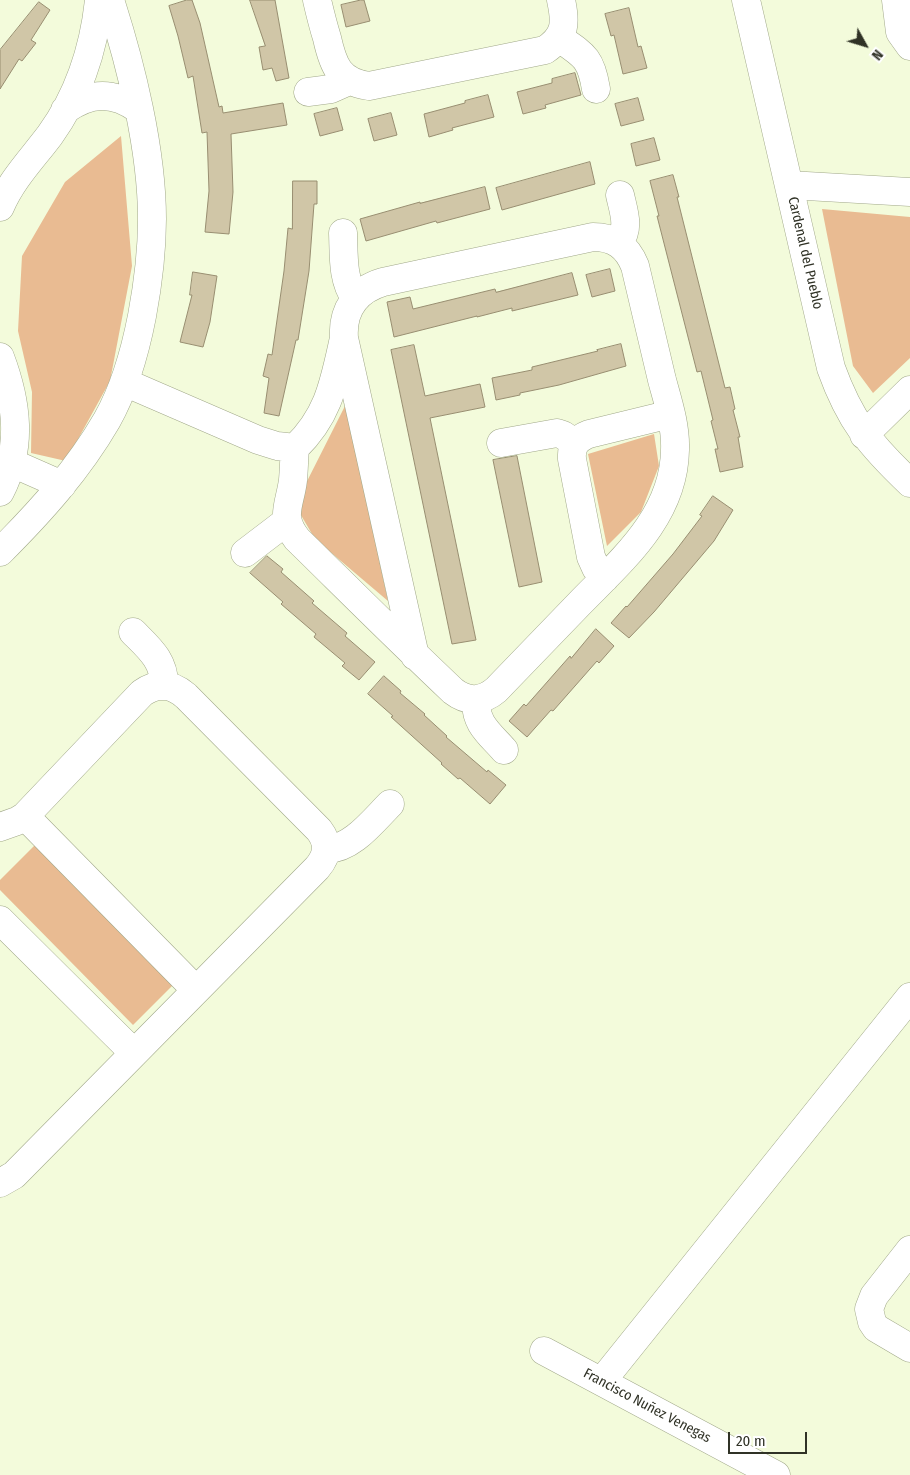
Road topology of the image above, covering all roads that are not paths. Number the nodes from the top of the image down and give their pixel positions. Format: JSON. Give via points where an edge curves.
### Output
{"nodes":[{"id":1,"x":99,"y":0,"type":"edge"},
{"id":2,"x":110,"y":0,"type":"edge"},
{"id":3,"x":317,"y":0,"type":"edge"},
{"id":4,"x":561,"y":0,"type":"edge"},
{"id":5,"x":746,"y":0,"type":"edge"},
{"id":6,"x":896,"y":0,"type":"edge"},
{"id":7,"x":559,"y":38,"type":"junction"},
{"id":8,"x":910,"y":46,"type":"edge"},
{"id":9,"x":349,"y":80,"type":"junction"},
{"id":10,"x":596,"y":89,"type":"dead end"},
{"id":11,"x":308,"y":92,"type":"dead end"},
{"id":12,"x":138,"y":109,"type":"junction"},
{"id":13,"x":65,"y":110,"type":"junction"},
{"id":14,"x":789,"y":186,"type":"junction"},
{"id":15,"x":910,"y":192,"type":"edge"},
{"id":16,"x":620,"y":195,"type":"dead end"},
{"id":17,"x":0,"y":207,"type":"edge"},
{"id":18,"x":343,"y":233,"type":"dead end"},
{"id":19,"x":619,"y":243,"type":"junction"},
{"id":20,"x":355,"y":298,"type":"junction"},
{"id":21,"x":344,"y":338,"type":"junction"},
{"id":22,"x":0,"y":357,"type":"edge"},
{"id":23,"x":124,"y":382,"type":"junction"},
{"id":24,"x":910,"y":390,"type":"edge"},
{"id":25,"x":330,"y":393,"type":"junction"},
{"id":26,"x":357,"y":396,"type":"junction"},
{"id":27,"x":671,"y":414,"type":"junction"},
{"id":28,"x":864,"y":435,"type":"junction"},
{"id":29,"x":501,"y":443,"type":"dead end"},
{"id":30,"x":575,"y":443,"type":"junction"},
{"id":31,"x":295,"y":448,"type":"junction"},
{"id":32,"x":12,"y":463,"type":"junction"},
{"id":33,"x":910,"y":484,"type":"edge"},
{"id":34,"x":62,"y":485,"type":"junction"},
{"id":35,"x":0,"y":492,"type":"edge"},
{"id":36,"x":287,"y":521,"type":"junction"},
{"id":37,"x":0,"y":552,"type":"edge"},
{"id":38,"x":245,"y":553,"type":"dead end"},
{"id":39,"x":605,"y":578,"type":"junction"},
{"id":40,"x":403,"y":599,"type":"junction"},
{"id":41,"x":371,"y":612,"type":"junction"},
{"id":42,"x":133,"y":632,"type":"dead end"},
{"id":43,"x":415,"y":656,"type":"junction"},
{"id":44,"x":164,"y":686,"type":"junction"},
{"id":45,"x":476,"y":700,"type":"junction"},
{"id":46,"x":504,"y":750,"type":"dead end"},
{"id":47,"x":390,"y":804,"type":"dead end"},
{"id":48,"x":25,"y":816,"type":"junction"},
{"id":49,"x":0,"y":827,"type":"edge"},
{"id":50,"x":326,"y":849,"type":"junction"},
{"id":51,"x":0,"y":920,"type":"edge"},
{"id":52,"x":196,"y":990,"type":"junction"},
{"id":53,"x":910,"y":997,"type":"edge"},
{"id":54,"x":134,"y":1053,"type":"junction"},
{"id":55,"x":0,"y":1183,"type":"edge"},
{"id":56,"x":910,"y":1250,"type":"edge"},
{"id":57,"x":910,"y":1348,"type":"edge"},
{"id":58,"x":544,"y":1350,"type":"dead end"},
{"id":59,"x":602,"y":1381,"type":"junction"},
{"id":60,"x":776,"y":1475,"type":"edge"}],
"edges":[{"from":1,"to":13,"type":"street","via":[[84,69]]},
{"from":2,"to":12,"type":"street"},
{"from":3,"to":9,"type":"street","via":[[331,56],[335,66]]},
{"from":4,"to":7,"type":"street","via":[[564,23]]},
{"from":5,"to":14,"type":"street","name":"Cardenal del Pueblo"},
{"from":6,"to":8,"type":"street","via":[[900,32]]},
{"from":7,"to":9,"type":"street","via":[[536,53],[399,81],[369,86]]},
{"from":7,"to":10,"type":"street","via":[[588,61]]},
{"from":9,"to":11,"type":"street","via":[[331,89]]},
{"from":12,"to":13,"type":"street","via":[[129,102],[107,96],[84,98]]},
{"from":12,"to":23,"type":"street","via":[[150,183],[151,252],[134,354]]},
{"from":13,"to":17,"type":"street","via":[[14,181]]},
{"from":14,"to":15,"type":"street"},
{"from":14,"to":28,"type":"street","name":"Cardenal del Pueblo","via":[[831,368],[847,407]]},
{"from":16,"to":19,"type":"street","via":[[626,228]]},
{"from":18,"to":20,"type":"street","via":[[345,276]]},
{"from":19,"to":20,"type":"street","via":[[602,237],[583,240],[383,282]]},
{"from":19,"to":27,"type":"street","via":[[634,266]]},
{"from":20,"to":21,"type":"street","via":[[345,317]]},
{"from":21,"to":25,"type":"street"},
{"from":21,"to":26,"type":"street"},
{"from":22,"to":32,"type":"street","via":[[14,414]]},
{"from":23,"to":31,"type":"street","via":[[258,440]]},
{"from":23,"to":34,"type":"street","via":[[108,419]]},
{"from":24,"to":28,"type":"street"},
{"from":25,"to":26,"type":"street","via":[[346,390]]},
{"from":25,"to":31,"type":"street","via":[[313,429]]},
{"from":26,"to":40,"type":"street"},
{"from":27,"to":30,"type":"street","via":[[589,434]]},
{"from":27,"to":39,"type":"street","via":[[675,450],[670,487],[643,537]]},
{"from":28,"to":33,"type":"street","name":"Cardenal del Pueblo"},
{"from":29,"to":30,"type":"street","via":[[557,434]]},
{"from":30,"to":39,"type":"street","via":[[572,459],[591,557]]},
{"from":31,"to":36,"type":"street"},
{"from":32,"to":34,"type":"street"},
{"from":32,"to":35,"type":"street"},
{"from":34,"to":37,"type":"street"},
{"from":36,"to":38,"type":"street"},
{"from":36,"to":41,"type":"street","via":[[297,539]]},
{"from":39,"to":45,"type":"street","via":[[496,690]]},
{"from":40,"to":41,"type":"street","via":[[389,611]]},
{"from":40,"to":43,"type":"street"},
{"from":41,"to":43,"type":"street"},
{"from":42,"to":44,"type":"street","via":[[159,661]]},
{"from":43,"to":45,"type":"street","via":[[460,696]]},
{"from":44,"to":48,"type":"street","via":[[142,693]]},
{"from":44,"to":50,"type":"street","via":[[186,696],[319,830]]},
{"from":45,"to":46,"type":"street","via":[[479,721]]},
{"from":47,"to":50,"type":"street","via":[[348,844]]},
{"from":48,"to":49,"type":"street"},
{"from":48,"to":52,"type":"street"},
{"from":50,"to":52,"type":"street","via":[[317,868]]},
{"from":51,"to":54,"type":"street"},
{"from":52,"to":54,"type":"street"},
{"from":53,"to":59,"type":"street"},
{"from":54,"to":55,"type":"street","via":[[14,1175]]},
{"from":56,"to":57,"type":"street","via":[[874,1296],[869,1308],[876,1328]]},
{"from":58,"to":59,"type":"street","name":"Francisco Nuñez Venegas"},
{"from":59,"to":60,"type":"street","name":"Francisco Nuñez Venegas"}]}
